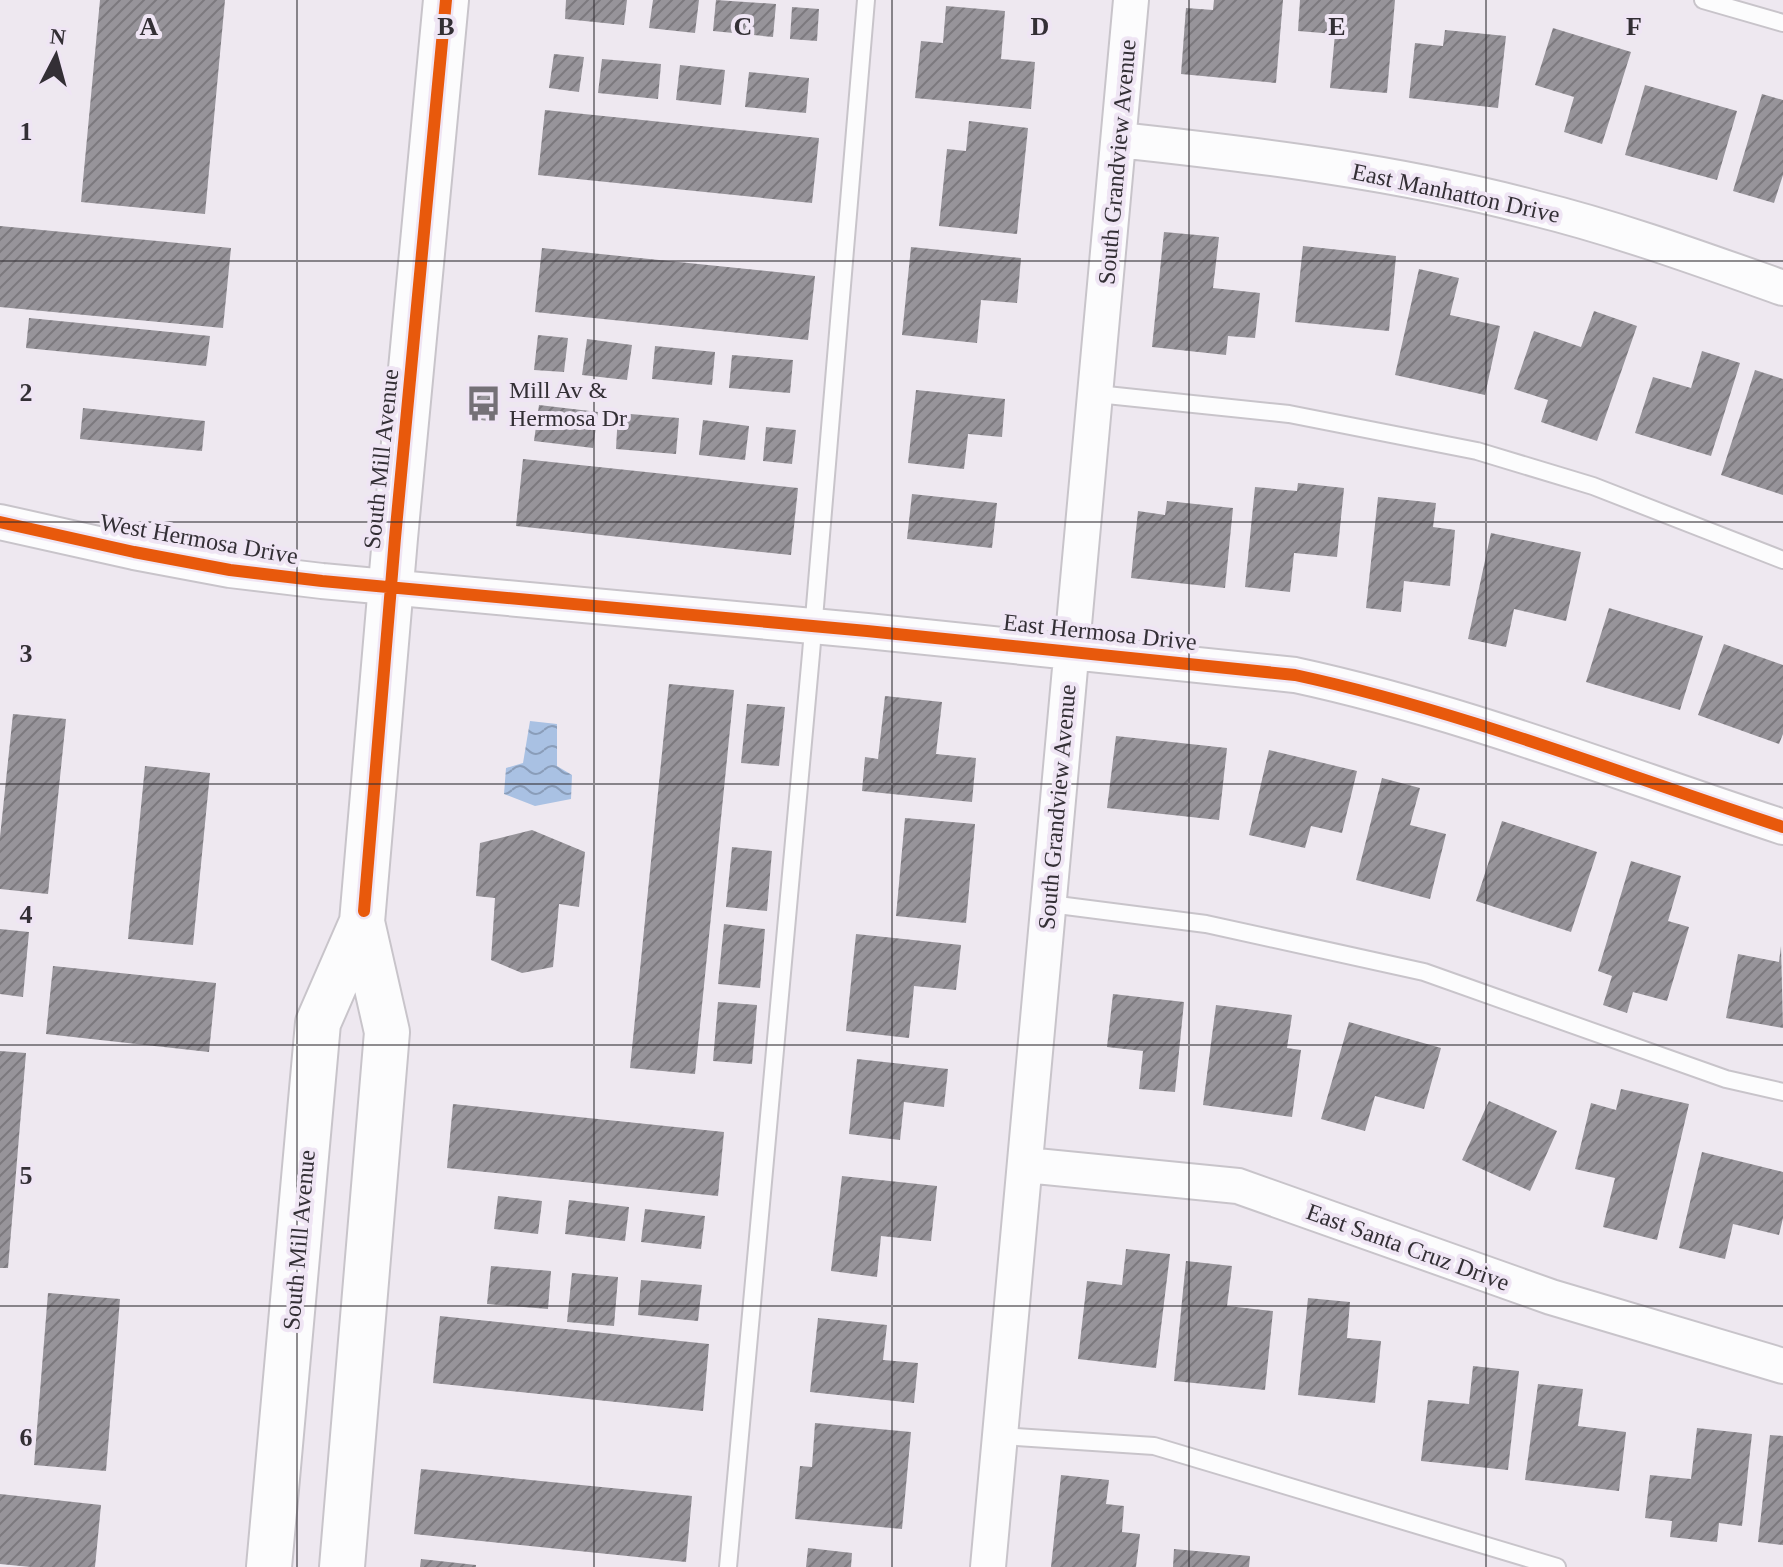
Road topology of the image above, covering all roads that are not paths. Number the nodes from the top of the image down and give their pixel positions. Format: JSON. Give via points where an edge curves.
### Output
{"nodes":[{"id":1,"x":446,"y":0,"type":"edge"},
{"id":2,"x":866,"y":0,"type":"edge"},
{"id":3,"x":1131,"y":0,"type":"edge"},
{"id":4,"x":1703,"y":0,"type":"edge"},
{"id":5,"x":1783,"y":23,"type":"edge"},
{"id":6,"x":1119,"y":140,"type":"junction"},
{"id":7,"x":1783,"y":288,"type":"edge"},
{"id":8,"x":1097,"y":394,"type":"junction"},
{"id":9,"x":0,"y":522,"type":"edge"},
{"id":10,"x":1783,"y":560,"type":"edge"},
{"id":11,"x":392,"y":586,"type":"junction"},
{"id":12,"x":813,"y":626,"type":"junction"},
{"id":13,"x":1070,"y":651,"type":"junction"},
{"id":14,"x":1783,"y":827,"type":"edge"},
{"id":15,"x":1050,"y":904,"type":"junction"},
{"id":16,"x":362,"y":922,"type":"junction"},
{"id":17,"x":1783,"y":1092,"type":"edge"},
{"id":18,"x":1026,"y":1165,"type":"junction"},
{"id":19,"x":1783,"y":1366,"type":"edge"},
{"id":20,"x":1002,"y":1436,"type":"junction"},
{"id":21,"x":269,"y":1567,"type":"edge"},
{"id":22,"x":342,"y":1567,"type":"edge"},
{"id":23,"x":728,"y":1567,"type":"edge"},
{"id":24,"x":988,"y":1567,"type":"edge"},
{"id":25,"x":1557,"y":1567,"type":"edge"}],
"edges":[{"from":1,"to":11,"type":"main road","name":"South Mill Avenue"},
{"from":2,"to":12,"type":"lane"},
{"from":3,"to":6,"type":"street","name":"South Grandview Avenue"},
{"from":4,"to":5,"type":"lane"},
{"from":6,"to":7,"type":"street","name":"East Manhatton Drive","via":[[1417,181],[1650,241]]},
{"from":6,"to":8,"type":"street","name":"South Grandview Avenue"},
{"from":8,"to":10,"type":"lane","via":[[1289,414],[1477,451],[1593,486]]},
{"from":8,"to":13,"type":"street","name":"South Grandview Avenue"},
{"from":9,"to":11,"type":"street","name":"West Hermosa Drive","via":[[230,570]]},
{"from":11,"to":12,"type":"street","name":"East Hermosa Drive"},
{"from":11,"to":16,"type":"main road","name":"South Mill Avenue"},
{"from":12,"to":13,"type":"street","name":"East Hermosa Drive"},
{"from":12,"to":23,"type":"lane"},
{"from":13,"to":14,"type":"street","name":"East Hermosa Drive","via":[[1245,668],[1356,688],[1476,722]]},
{"from":13,"to":15,"type":"street","name":"South Grandview Avenue"},
{"from":15,"to":17,"type":"lane","via":[[1206,924],[1424,972],[1726,1079]]},
{"from":15,"to":18,"type":"street","name":"South Grandview Avenue"},
{"from":16,"to":21,"type":"main road","name":"South Mill Avenue","via":[[318,1023]]},
{"from":16,"to":22,"type":"main road","name":"South Mill Avenue","via":[[387,1032]]},
{"from":18,"to":19,"type":"street","name":"East Santa Cruz Drive","via":[[1238,1186],[1551,1297]]},
{"from":18,"to":20,"type":"street","name":"South Grandview Avenue"},
{"from":20,"to":24,"type":"street","name":"South Grandview Avenue"},
{"from":20,"to":25,"type":"lane","via":[[1154,1446]]}]}
